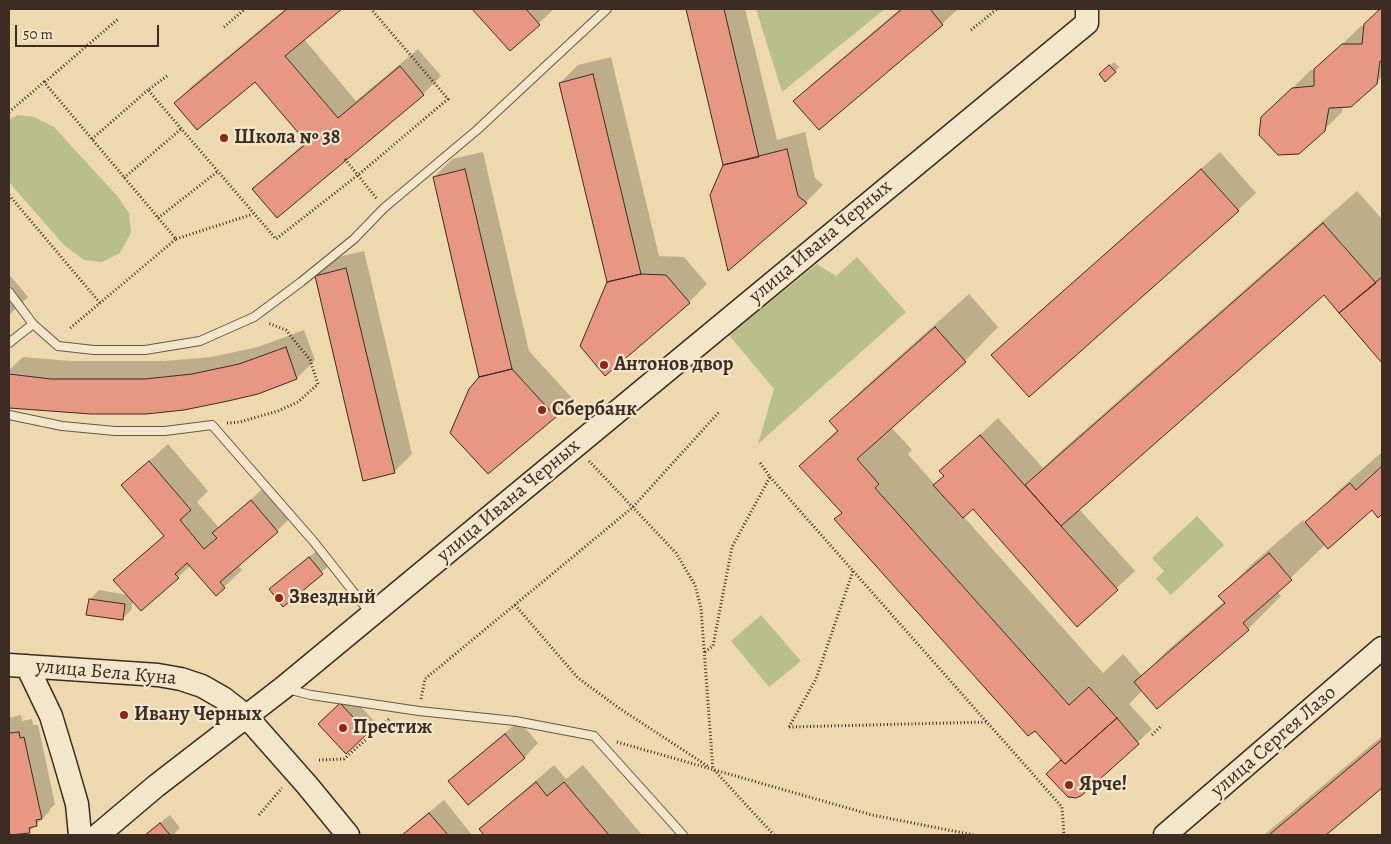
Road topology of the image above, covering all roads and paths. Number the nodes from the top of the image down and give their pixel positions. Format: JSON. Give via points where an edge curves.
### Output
{"nodes":[{"id":1,"x":245,"y":9,"type":"edge"},
{"id":2,"x":371,"y":9,"type":"edge"},
{"id":3,"x":607,"y":9,"type":"edge"},
{"id":4,"x":997,"y":9,"type":"edge"},
{"id":5,"x":1089,"y":16,"type":"edge"},
{"id":6,"x":118,"y":19,"type":"dead end"},
{"id":7,"x":224,"y":27,"type":"dead end"},
{"id":8,"x":971,"y":30,"type":"dead end"},
{"id":9,"x":167,"y":76,"type":"dead end"},
{"id":10,"x":44,"y":82,"type":"junction"},
{"id":11,"x":148,"y":90,"type":"junction"},
{"id":12,"x":9,"y":112,"type":"edge"},
{"id":13,"x":181,"y":129,"type":"junction"},
{"id":14,"x":92,"y":139,"type":"junction"},
{"id":15,"x":345,"y":160,"type":"dead end"},
{"id":16,"x":217,"y":172,"type":"junction"},
{"id":17,"x":358,"y":175,"type":"junction"},
{"id":18,"x":124,"y":178,"type":"junction"},
{"id":19,"x":9,"y":195,"type":"edge"},
{"id":20,"x":384,"y":208,"type":"junction"},
{"id":21,"x":253,"y":214,"type":"junction"},
{"id":22,"x":158,"y":218,"type":"junction"},
{"id":23,"x":176,"y":239,"type":"junction"},
{"id":24,"x":9,"y":292,"type":"edge"},
{"id":25,"x":100,"y":303,"type":"junction"},
{"id":26,"x":254,"y":317,"type":"junction"},
{"id":27,"x":33,"y":324,"type":"junction"},
{"id":28,"x":69,"y":329,"type":"dead end"},
{"id":29,"x":9,"y":342,"type":"edge"},
{"id":30,"x":720,"y":411,"type":"dead end"},
{"id":31,"x":9,"y":415,"type":"edge"},
{"id":32,"x":212,"y":425,"type":"junction"},
{"id":33,"x":575,"y":446,"type":"junction"},
{"id":34,"x":759,"y":461,"type":"dead end"},
{"id":35,"x":770,"y":476,"type":"junction"},
{"id":36,"x":632,"y":508,"type":"junction"},
{"id":37,"x":853,"y":571,"type":"junction"},
{"id":38,"x":515,"y":605,"type":"junction"},
{"id":39,"x":371,"y":614,"type":"junction"},
{"id":40,"x":1382,"y":648,"type":"edge"},
{"id":41,"x":705,"y":652,"type":"junction"},
{"id":42,"x":18,"y":666,"type":"edge"},
{"id":43,"x":283,"y":688,"type":"junction"},
{"id":44,"x":402,"y":708,"type":"junction"},
{"id":45,"x":419,"y":711,"type":"junction"},
{"id":46,"x":246,"y":716,"type":"junction"},
{"id":47,"x":988,"y":722,"type":"junction"},
{"id":48,"x":1162,"y":725,"type":"dead end"},
{"id":49,"x":1152,"y":734,"type":"dead end"},
{"id":50,"x":594,"y":736,"type":"junction"},
{"id":51,"x":320,"y":760,"type":"dead end"},
{"id":52,"x":713,"y":770,"type":"junction"},
{"id":53,"x":282,"y":788,"type":"dead end"},
{"id":54,"x":259,"y":815,"type":"dead end"},
{"id":55,"x":80,"y":835,"type":"edge"},
{"id":56,"x":98,"y":835,"type":"edge"},
{"id":57,"x":348,"y":835,"type":"edge"},
{"id":58,"x":683,"y":835,"type":"edge"},
{"id":59,"x":774,"y":835,"type":"edge"},
{"id":60,"x":974,"y":835,"type":"edge"},
{"id":61,"x":1064,"y":835,"type":"edge"},
{"id":62,"x":1165,"y":835,"type":"edge"}],
"edges":[{"from":1,"to":7,"type":"path"},
{"from":2,"to":17,"type":"path","via":[[448,99]]},
{"from":3,"to":20,"type":"lane","via":[[477,130]]},
{"from":4,"to":8,"type":"path"},
{"from":5,"to":33,"type":"street","name":"улица Ивана Черных"},
{"from":6,"to":10,"type":"path"},
{"from":9,"to":11,"type":"path"},
{"from":10,"to":12,"type":"path"},
{"from":10,"to":14,"type":"path"},
{"from":11,"to":13,"type":"path"},
{"from":11,"to":14,"type":"path"},
{"from":13,"to":16,"type":"path"},
{"from":13,"to":18,"type":"path"},
{"from":14,"to":18,"type":"path"},
{"from":15,"to":17,"type":"path"},
{"from":16,"to":21,"type":"path"},
{"from":16,"to":22,"type":"path"},
{"from":17,"to":20,"type":"path"},
{"from":17,"to":21,"type":"path","via":[[276,240]]},
{"from":18,"to":22,"type":"path"},
{"from":19,"to":25,"type":"path"},
{"from":20,"to":26,"type":"lane","via":[[354,239]]},
{"from":21,"to":23,"type":"path"},
{"from":22,"to":23,"type":"path"},
{"from":23,"to":25,"type":"path"},
{"from":24,"to":27,"type":"lane"},
{"from":25,"to":28,"type":"path"},
{"from":26,"to":27,"type":"lane","via":[[200,341],[145,350],[58,346]]},
{"from":26,"to":32,"type":"path","via":[[286,330],[310,360],[318,384],[298,402],[278,411],[240,422]]},
{"from":27,"to":29,"type":"lane"},
{"from":30,"to":36,"type":"path"},
{"from":31,"to":32,"type":"lane","via":[[114,432],[165,431]]},
{"from":32,"to":39,"type":"lane","via":[[314,542]]},
{"from":33,"to":36,"type":"path"},
{"from":33,"to":39,"type":"street","name":"улица Ивана Черных"},
{"from":34,"to":35,"type":"path"},
{"from":35,"to":37,"type":"path"},
{"from":35,"to":41,"type":"path","via":[[732,547],[713,646]]},
{"from":36,"to":38,"type":"path"},
{"from":36,"to":41,"type":"path","via":[[676,553],[695,585],[701,608]]},
{"from":37,"to":47,"type":"path"},
{"from":37,"to":47,"type":"path","via":[[816,679],[789,727]]},
{"from":38,"to":45,"type":"path","via":[[425,680]]},
{"from":38,"to":52,"type":"path","via":[[578,678]]},
{"from":39,"to":43,"type":"street","name":"улица Ивана Черных"},
{"from":40,"to":62,"type":"street","name":"улица Сергея Лазо"},
{"from":41,"to":52,"type":"path"},
{"from":42,"to":46,"type":"street","name":"улица Бела Куна","via":[[181,679],[202,686]]},
{"from":42,"to":55,"type":"street","via":[[51,716],[77,804]]},
{"from":43,"to":44,"type":"lane"},
{"from":43,"to":46,"type":"street","name":"улица Ивана Черных"},
{"from":44,"to":45,"type":"lane"},
{"from":44,"to":51,"type":"path","via":[[344,759]]},
{"from":45,"to":50,"type":"lane","via":[[515,721]]},
{"from":46,"to":56,"type":"street","name":"улица Ивана Черных"},
{"from":46,"to":57,"type":"street","name":"улица Бела Куна"},
{"from":47,"to":61,"type":"path","via":[[1062,807]]},
{"from":48,"to":49,"type":"path"},
{"from":50,"to":52,"type":"path"},
{"from":50,"to":58,"type":"lane"},
{"from":52,"to":59,"type":"path"},
{"from":52,"to":60,"type":"path","via":[[872,815]]},
{"from":53,"to":54,"type":"path"}]}
